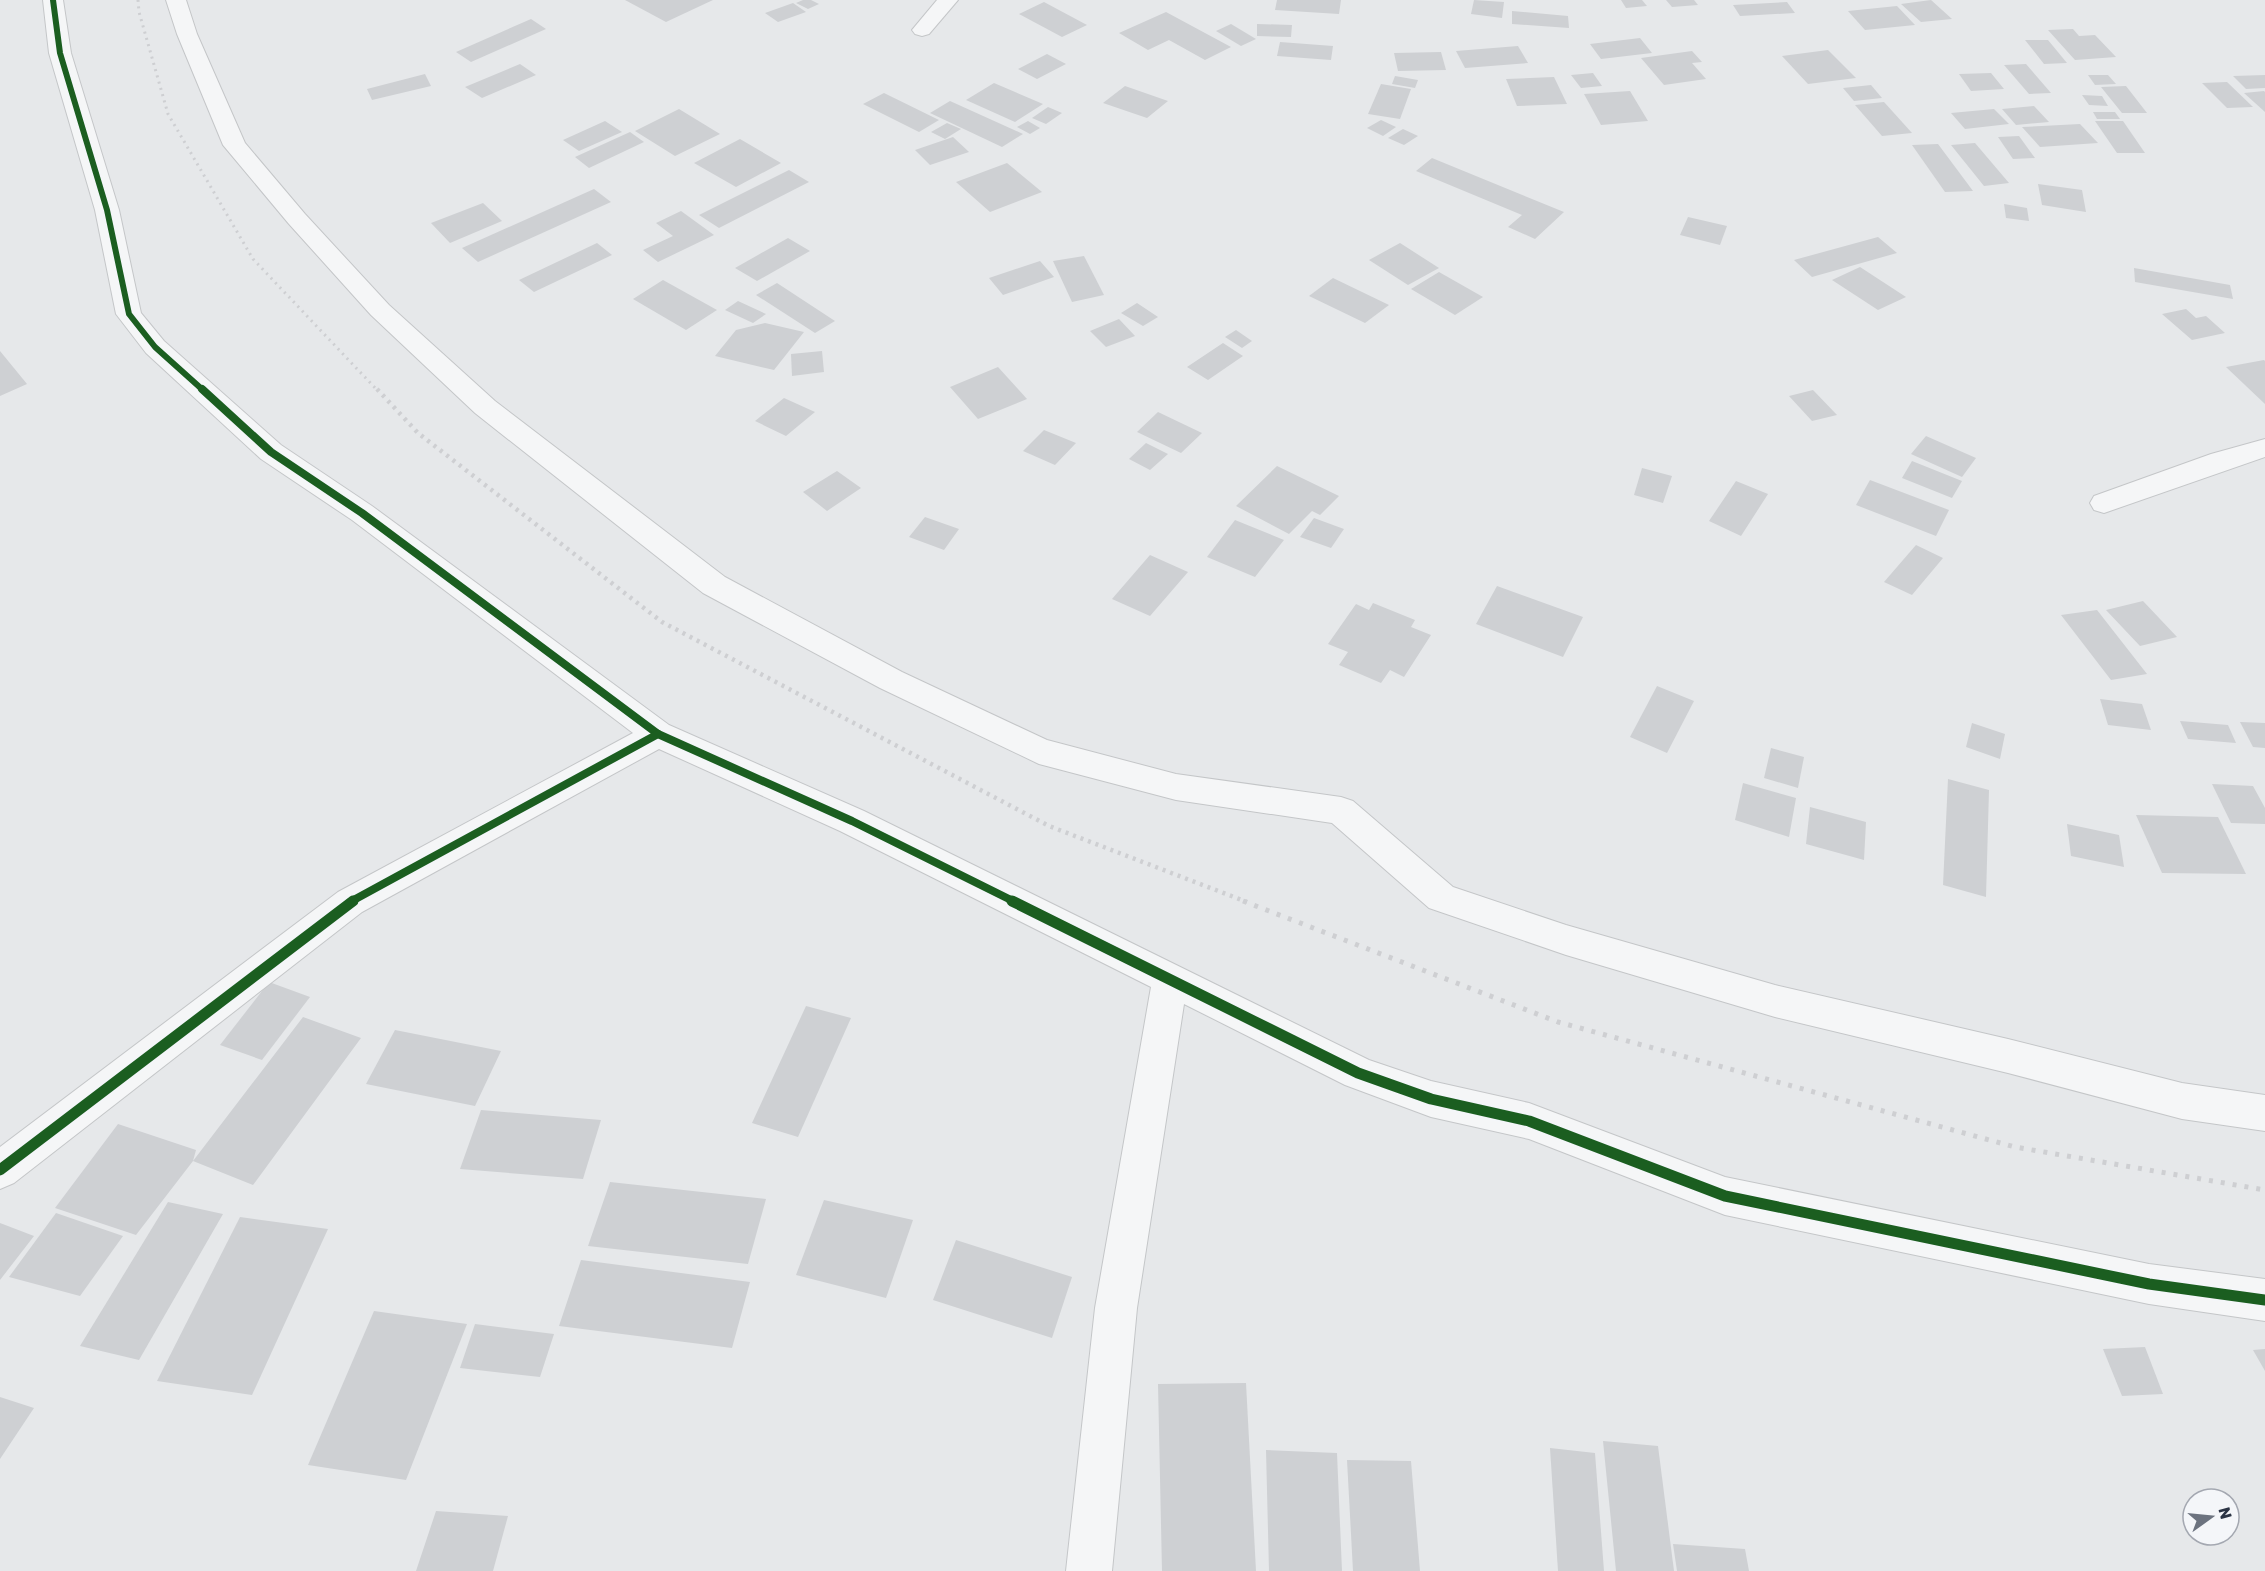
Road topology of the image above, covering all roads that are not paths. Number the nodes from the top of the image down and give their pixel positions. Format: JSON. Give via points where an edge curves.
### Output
{"nodes":[{"id":1,"x":53,"y":0,"type":"edge"},
{"id":2,"x":176,"y":0,"type":"edge"},
{"id":3,"x":948,"y":0,"type":"edge"},
{"id":4,"x":922,"y":30,"type":"dead end"},
{"id":5,"x":2265,"y":447,"type":"edge"},
{"id":6,"x":2104,"y":504,"type":"dead end"},
{"id":7,"x":658,"y":734,"type":"junction"},
{"id":8,"x":1170,"y":980,"type":"junction"},
{"id":9,"x":2265,"y":1113,"type":"edge"},
{"id":10,"x":0,"y":1170,"type":"edge"},
{"id":11,"x":2265,"y":1300,"type":"edge"},
{"id":12,"x":1089,"y":1571,"type":"edge"}],
"edges":[{"from":1,"to":7,"type":"street","via":[[60,52],[106,210],[129,314],[155,347],[271,452],[362,513]]},
{"from":2,"to":9,"type":"street","via":[[234,145],[380,310],[484,407],[714,585],[891,680],[1039,751],[1176,787],[1341,811],[1441,898],[1566,940],[1775,1001],[2182,1101]]},
{"from":3,"to":4,"type":"street"},
{"from":5,"to":6,"type":"street"},
{"from":7,"to":8,"type":"street","via":[[852,821]]},
{"from":7,"to":10,"type":"street","via":[[350,902]]},
{"from":8,"to":11,"type":"street","via":[[1358,1073],[1431,1099],[1528,1121],[1725,1196],[2149,1284]]},
{"from":8,"to":12,"type":"street","via":[[1116,1308]]}]}
